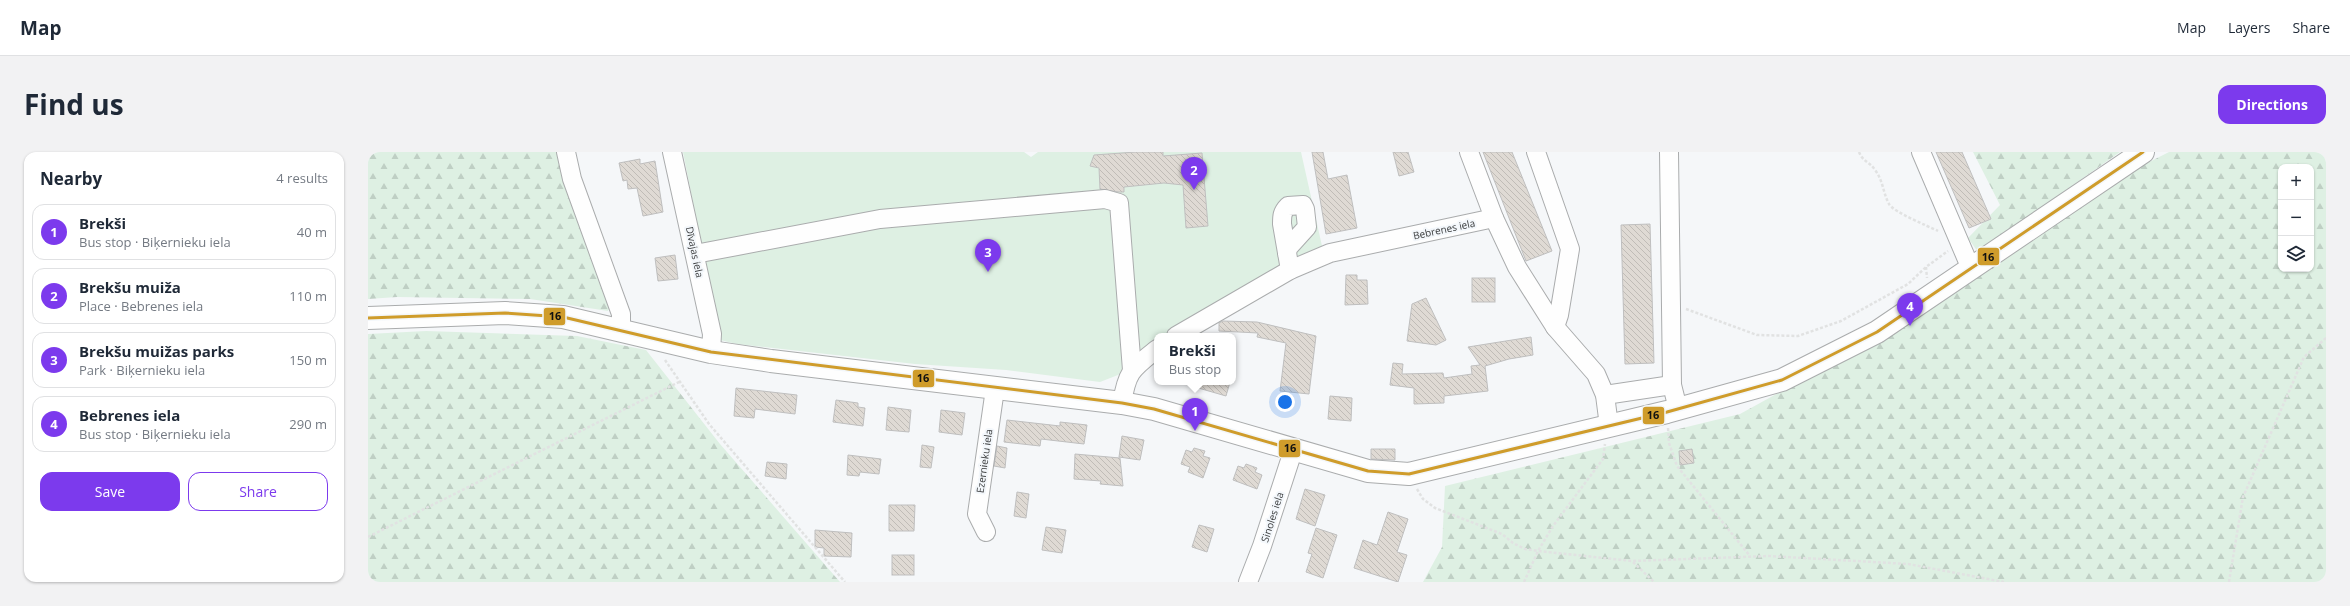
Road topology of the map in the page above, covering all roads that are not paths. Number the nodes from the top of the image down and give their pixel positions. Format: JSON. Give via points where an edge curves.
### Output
{"nodes":[{"id":1,"x":566,"y":152,"type":"edge"},
{"id":2,"x":672,"y":152,"type":"edge"},
{"id":3,"x":1469,"y":152,"type":"edge"},
{"id":4,"x":1536,"y":152,"type":"edge"},
{"id":5,"x":1669,"y":152,"type":"edge"},
{"id":6,"x":1921,"y":152,"type":"edge"},
{"id":7,"x":2143,"y":152,"type":"edge"},
{"id":8,"x":1494,"y":218,"type":"junction"},
{"id":9,"x":695,"y":254,"type":"junction"},
{"id":10,"x":1971,"y":269,"type":"junction"},
{"id":11,"x":368,"y":318,"type":"edge"},
{"id":12,"x":1555,"y":327,"type":"junction"},
{"id":13,"x":621,"y":330,"type":"junction"},
{"id":14,"x":1181,"y":333,"type":"edge"},
{"id":15,"x":711,"y":352,"type":"junction"},
{"id":16,"x":1154,"y":352,"type":"edge"},
{"id":17,"x":1132,"y":370,"type":"junction"},
{"id":18,"x":1672,"y":384,"type":"junction"},
{"id":19,"x":995,"y":389,"type":"junction"},
{"id":20,"x":1605,"y":395,"type":"junction"},
{"id":21,"x":1122,"y":403,"type":"junction"},
{"id":22,"x":1672,"y":410,"type":"junction"},
{"id":23,"x":1609,"y":426,"type":"junction"},
{"id":24,"x":1293,"y":451,"type":"junction"},
{"id":25,"x":986,"y":532,"type":"dead end"},
{"id":26,"x":1248,"y":582,"type":"edge"}],
"edges":[{"from":1,"to":13,"type":"street","via":[[572,179],[621,314]]},
{"from":2,"to":9,"type":"street","name":"Dīvajas iela"},
{"from":3,"to":8,"type":"street"},
{"from":4,"to":12,"type":"street","via":[[1570,249],[1560,315]]},
{"from":5,"to":18,"type":"street"},
{"from":6,"to":10,"type":"street"},
{"from":7,"to":10,"type":"main road"},
{"from":8,"to":12,"type":"street","via":[[1517,267]]},
{"from":8,"to":14,"type":"street","name":"Bebrenes iela","via":[[1289,262]]},
{"from":9,"to":15,"type":"street","name":"Dīvajas iela","via":[[712,334]]},
{"from":9,"to":17,"type":"street","via":[[880,219],[1105,199],[1119,203]]},
{"from":10,"to":22,"type":"main road","via":[[1877,332],[1782,380]]},
{"from":11,"to":13,"type":"main road","via":[[505,313],[563,317]]},
{"from":12,"to":20,"type":"street","via":[[1596,374]]},
{"from":13,"to":15,"type":"main road"},
{"from":15,"to":19,"type":"main road"},
{"from":16,"to":17,"type":"street"},
{"from":17,"to":21,"type":"street","via":[[1125,386]]},
{"from":18,"to":20,"type":"street"},
{"from":18,"to":22,"type":"street"},
{"from":19,"to":21,"type":"main road"},
{"from":19,"to":25,"type":"street","name":"Ezernieku iela","via":[[977,514]]},
{"from":20,"to":23,"type":"street"},
{"from":21,"to":24,"type":"main road","via":[[1154,409]]},
{"from":22,"to":23,"type":"main road"},
{"from":23,"to":24,"type":"main road","via":[[1409,474],[1368,471]]},
{"from":24,"to":26,"type":"street","name":"Sinoles iela"}]}
